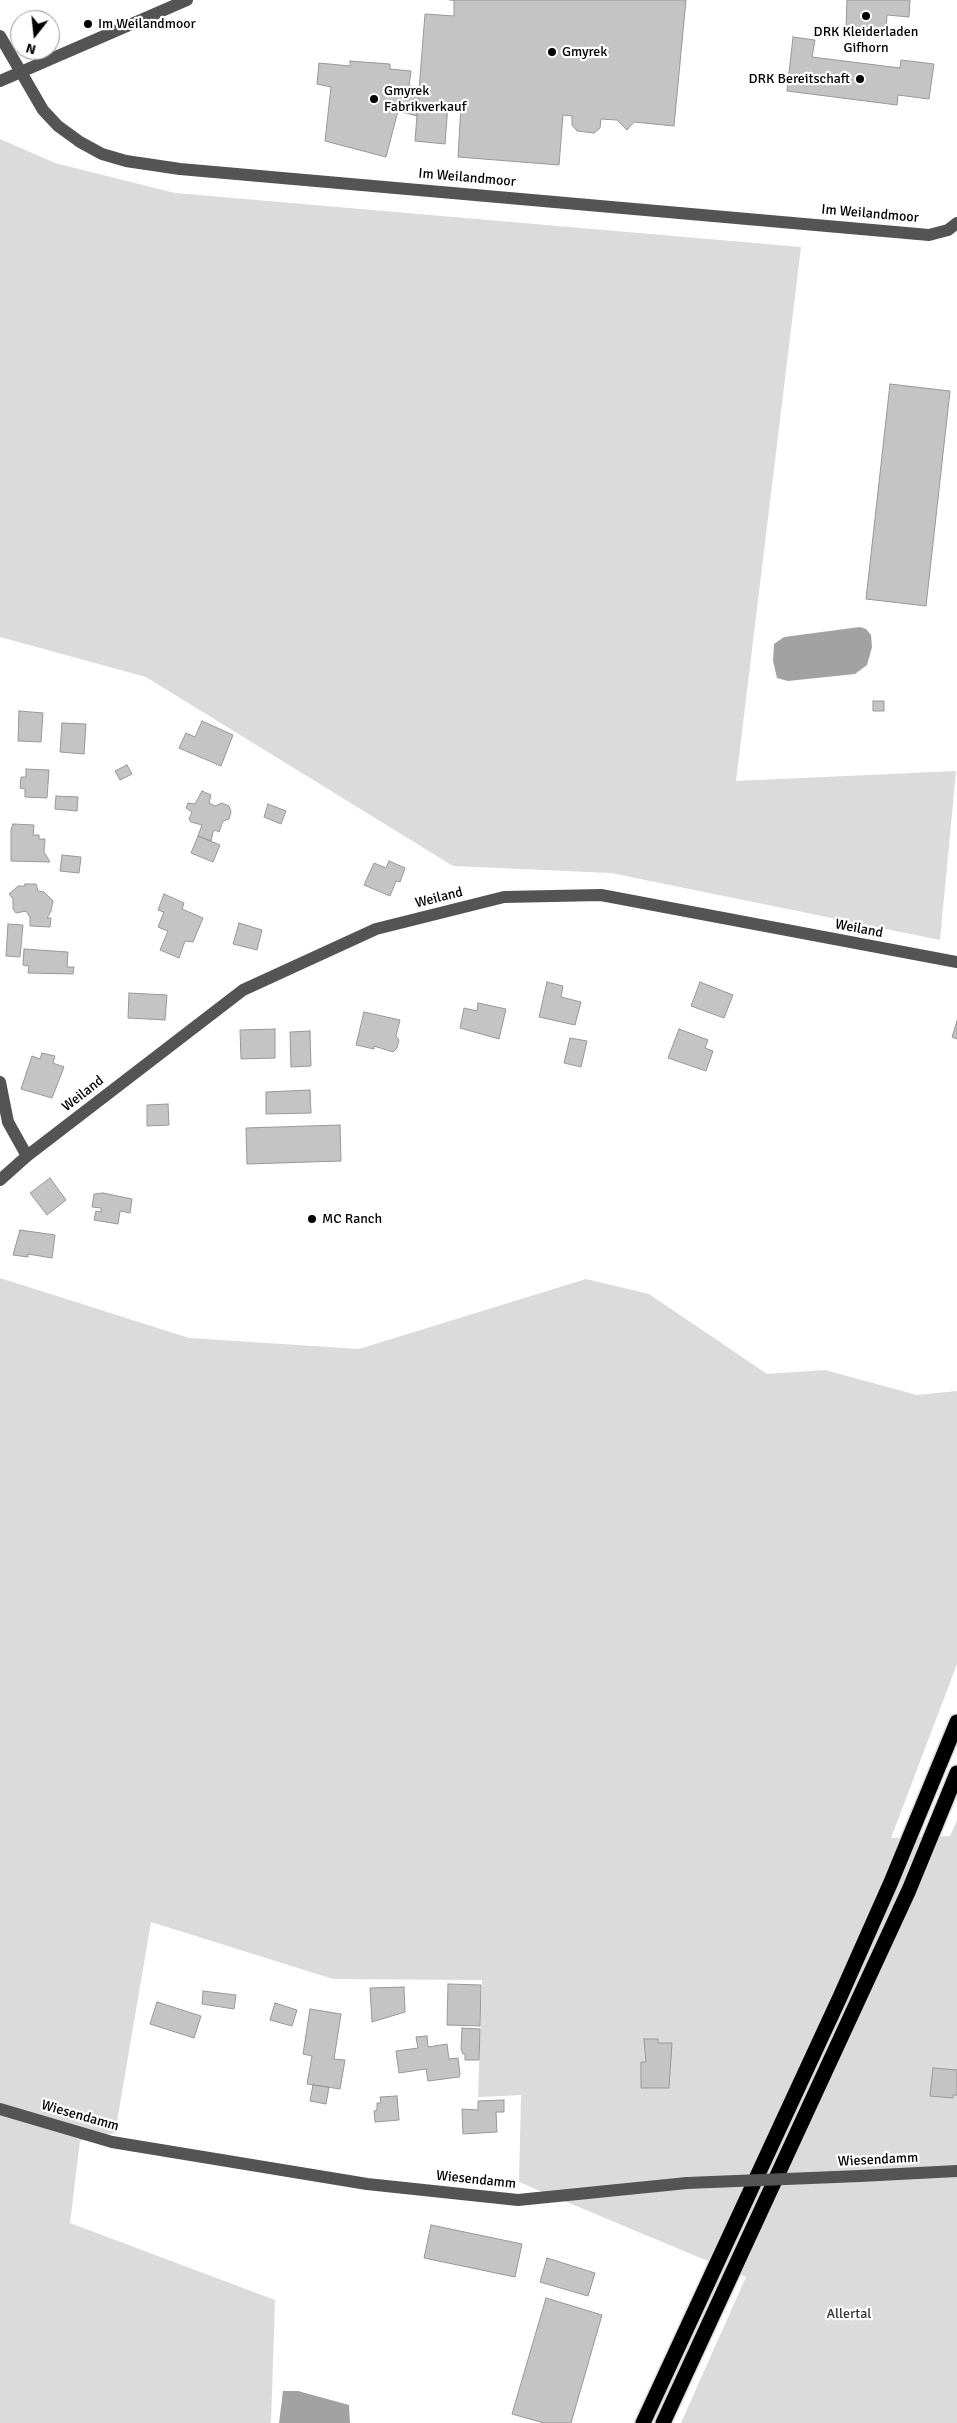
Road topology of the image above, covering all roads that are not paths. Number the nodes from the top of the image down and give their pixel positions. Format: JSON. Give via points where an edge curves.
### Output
{"nodes":[{"id":1,"x":187,"y":0,"type":"edge"},
{"id":2,"x":0,"y":36,"type":"edge"},
{"id":3,"x":19,"y":72,"type":"junction"},
{"id":4,"x":0,"y":81,"type":"edge"},
{"id":5,"x":957,"y":223,"type":"edge"},
{"id":6,"x":957,"y":962,"type":"edge"},
{"id":7,"x":0,"y":1082,"type":"edge"},
{"id":8,"x":27,"y":1156,"type":"junction"},
{"id":9,"x":0,"y":1180,"type":"edge"},
{"id":10,"x":957,"y":1722,"type":"edge"},
{"id":11,"x":957,"y":1773,"type":"edge"},
{"id":12,"x":0,"y":2110,"type":"edge"},
{"id":13,"x":957,"y":2171,"type":"edge"},
{"id":14,"x":643,"y":2423,"type":"edge"},
{"id":15,"x":663,"y":2423,"type":"edge"}],
"edges":[{"from":1,"to":3,"type":"street"},
{"from":2,"to":3,"type":"street","name":"Im Weilandmoor"},
{"from":3,"to":4,"type":"street"},
{"from":3,"to":5,"type":"street","name":"Im Weilandmoor","via":[[43,110],[58,126],[102,154],[126,161],[180,169],[930,235],[948,230]]},
{"from":6,"to":8,"type":"street","name":"Weiland","via":[[601,895],[504,897],[376,929],[243,990]]},
{"from":7,"to":8,"type":"street","via":[[8,1122]]},
{"from":8,"to":9,"type":"street","name":"Weiland"},
{"from":10,"to":14,"type":"highway","via":[[840,1997]]},
{"from":11,"to":15,"type":"highway","via":[[909,1890]]},
{"from":12,"to":13,"type":"street","name":"Wiesendamm","bridge":true,"via":[[112,2142],[367,2184],[518,2200],[686,2184]]}]}
